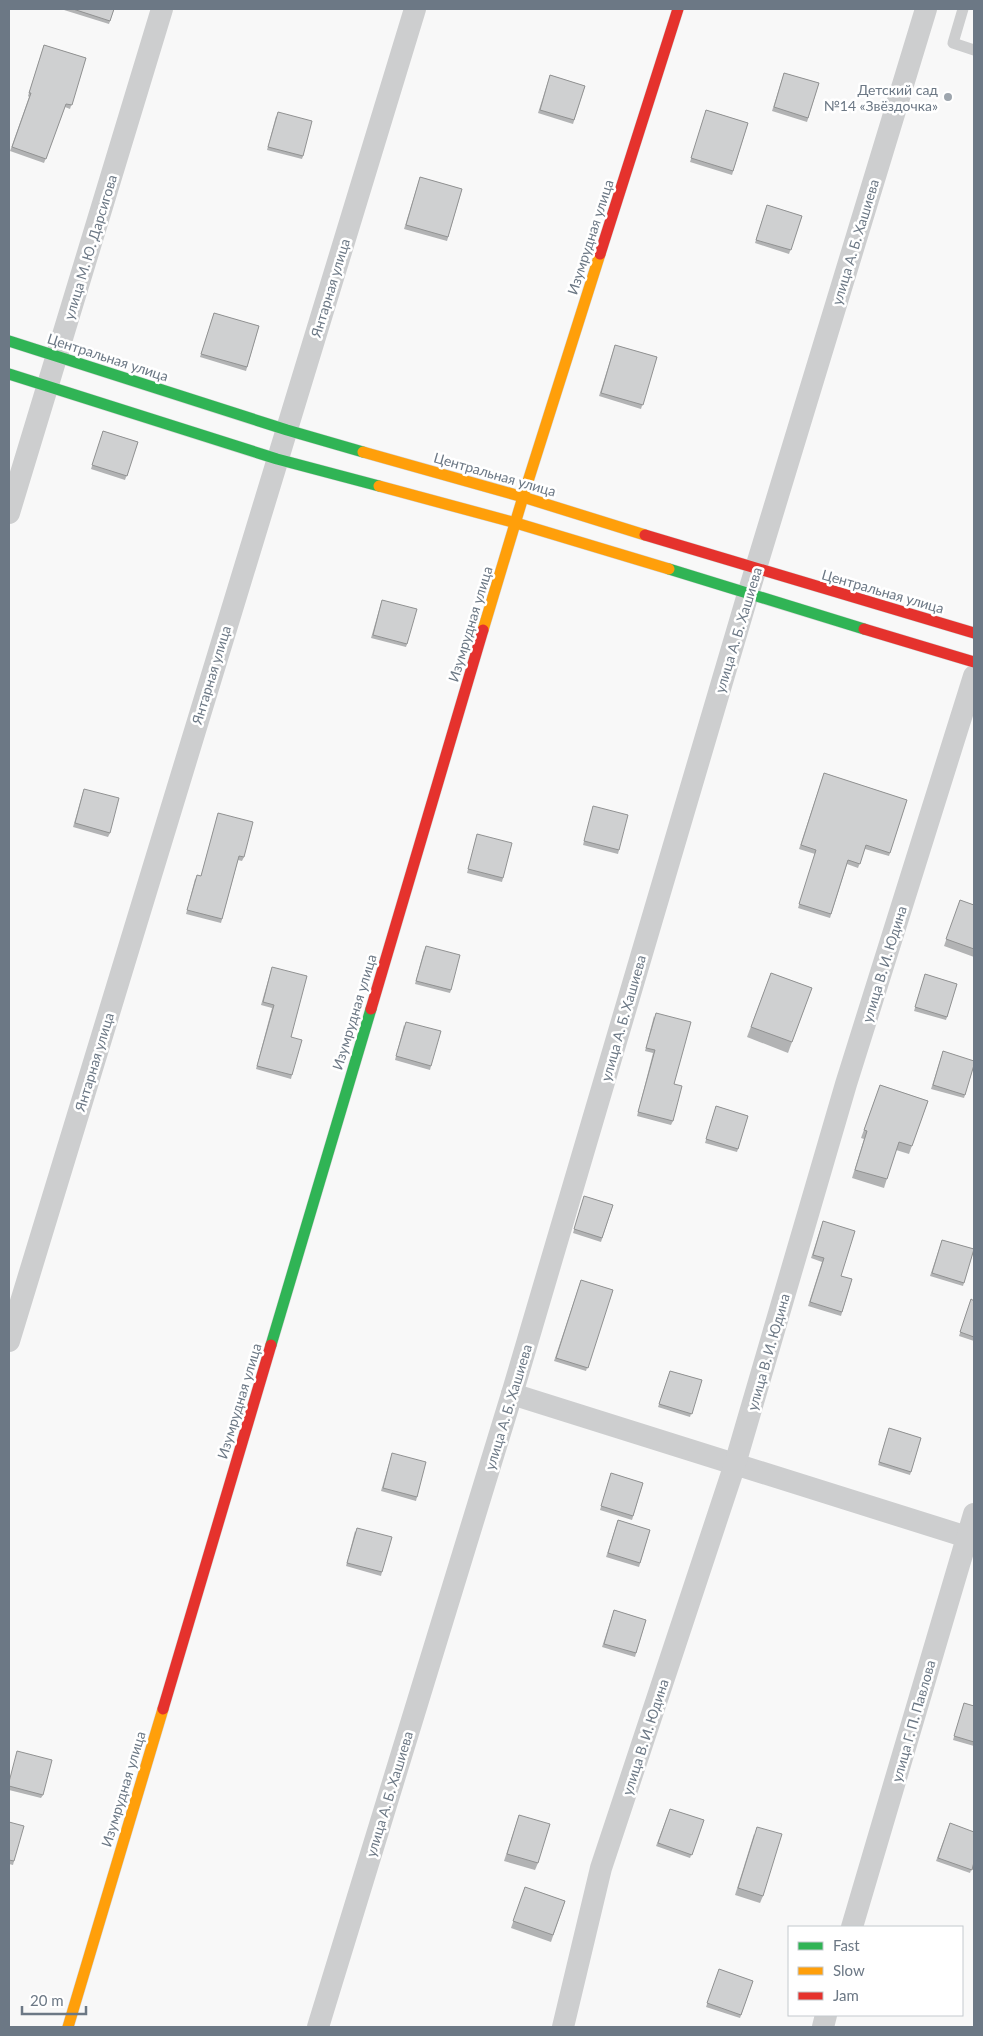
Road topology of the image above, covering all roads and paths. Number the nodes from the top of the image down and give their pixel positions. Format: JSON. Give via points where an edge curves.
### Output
{"nodes":[{"id":1,"x":162,"y":9,"type":"edge"},
{"id":2,"x":415,"y":9,"type":"edge"},
{"id":3,"x":678,"y":9,"type":"edge"},
{"id":4,"x":926,"y":9,"type":"edge"},
{"id":5,"x":964,"y":9,"type":"edge"},
{"id":6,"x":974,"y":50,"type":"edge"},
{"id":7,"x":9,"y":341,"type":"edge"},
{"id":8,"x":57,"y":357,"type":"junction"},
{"id":9,"x":9,"y":374,"type":"edge"},
{"id":10,"x":47,"y":386,"type":"junction"},
{"id":11,"x":288,"y":430,"type":"junction"},
{"id":12,"x":277,"y":459,"type":"junction"},
{"id":13,"x":524,"y":497,"type":"junction"},
{"id":14,"x":9,"y":513,"type":"edge"},
{"id":15,"x":516,"y":523,"type":"junction"},
{"id":16,"x":756,"y":569,"type":"junction"},
{"id":17,"x":748,"y":594,"type":"junction"},
{"id":18,"x":974,"y":633,"type":"edge"},
{"id":19,"x":974,"y":662,"type":"edge"},
{"id":20,"x":974,"y":676,"type":"edge"},
{"id":21,"x":9,"y":1341,"type":"edge"},
{"id":22,"x":512,"y":1394,"type":"junction"},
{"id":23,"x":735,"y":1464,"type":"junction"},
{"id":24,"x":974,"y":1514,"type":"edge"},
{"id":25,"x":967,"y":1537,"type":"junction"},
{"id":26,"x":852,"y":1926,"type":"edge"},
{"id":27,"x":68,"y":2027,"type":"edge"},
{"id":28,"x":318,"y":2027,"type":"edge"},
{"id":29,"x":563,"y":2027,"type":"edge"}],
"edges":[{"from":1,"to":8,"type":"street","name":"улица М. Ю. Дарсигова"},
{"from":2,"to":11,"type":"street","name":"Янтарная улица"},
{"from":3,"to":13,"type":"street","name":"Изумрудная улица"},
{"from":4,"to":16,"type":"street","name":"улица А. Б. Хашиева"},
{"from":5,"to":6,"type":"lane","via":[[953,43]]},
{"from":7,"to":8,"type":"street","name":"Центральная улица"},
{"from":8,"to":10,"type":"street","name":"улица М. Ю. Дарсигова"},
{"from":8,"to":11,"type":"street","name":"Центральная улица"},
{"from":9,"to":10,"type":"street"},
{"from":10,"to":12,"type":"street"},
{"from":10,"to":14,"type":"street","name":"улица М. Ю. Дарсигова"},
{"from":11,"to":12,"type":"street","name":"Янтарная улица"},
{"from":11,"to":13,"type":"street","name":"Центральная улица"},
{"from":12,"to":15,"type":"street"},
{"from":12,"to":21,"type":"street","name":"Янтарная улица"},
{"from":13,"to":15,"type":"street","name":"Изумрудная улица"},
{"from":13,"to":16,"type":"street","name":"Центральная улица"},
{"from":15,"to":17,"type":"street"},
{"from":15,"to":27,"type":"street","name":"Изумрудная улица"},
{"from":16,"to":17,"type":"street","name":"улица А. Б. Хашиева"},
{"from":16,"to":18,"type":"street","name":"Центральная улица"},
{"from":17,"to":19,"type":"street"},
{"from":17,"to":22,"type":"street","name":"улица А. Б. Хашиева"},
{"from":20,"to":23,"type":"street","name":"улица В. И. Юдина","via":[[846,1084]]},
{"from":22,"to":23,"type":"street"},
{"from":22,"to":28,"type":"street","name":"улица А. Б. Хашиева"},
{"from":23,"to":25,"type":"street"},
{"from":23,"to":29,"type":"street","name":"улица В. И. Юдина","via":[[601,1868]]},
{"from":24,"to":25,"type":"street","name":"улица Г. П. Павлова"},
{"from":25,"to":26,"type":"street","name":"улица Г. П. Павлова"}]}
